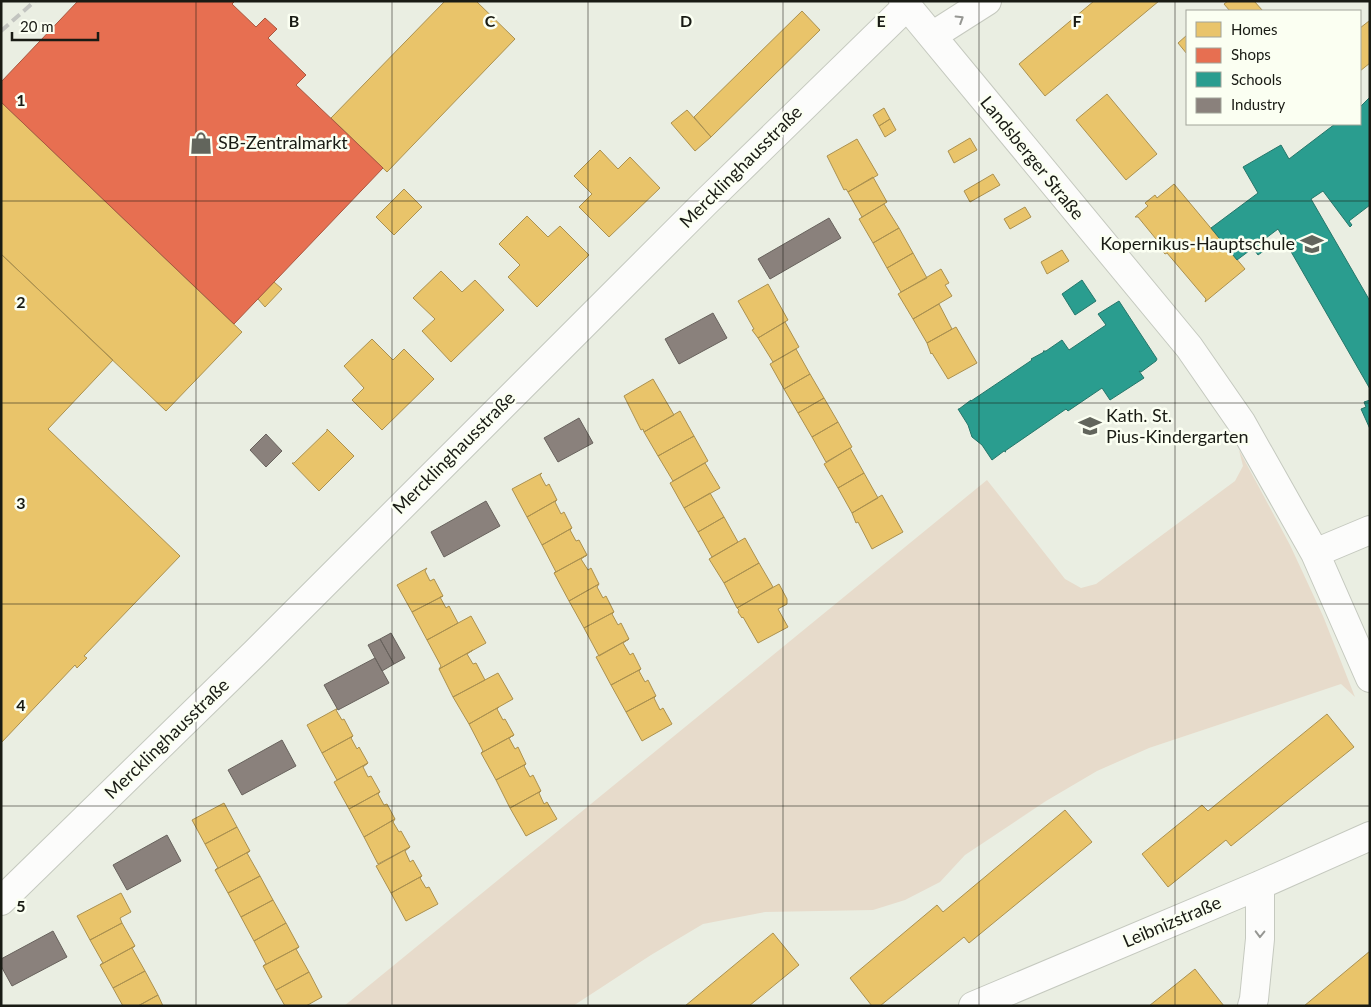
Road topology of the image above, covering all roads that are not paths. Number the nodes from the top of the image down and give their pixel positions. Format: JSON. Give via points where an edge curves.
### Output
{"nodes":[{"id":1,"x":987,"y":1,"type":"edge"},
{"id":2,"x":905,"y":4,"type":"edge"},
{"id":3,"x":932,"y":36,"type":"junction"},
{"id":4,"x":1370,"y":530,"type":"edge"},
{"id":5,"x":1315,"y":553,"type":"junction"},
{"id":6,"x":1370,"y":678,"type":"edge"},
{"id":7,"x":1370,"y":836,"type":"edge"},
{"id":8,"x":1260,"y":885,"type":"junction"},
{"id":9,"x":1,"y":901,"type":"edge"},
{"id":10,"x":973,"y":1006,"type":"edge"},
{"id":11,"x":1252,"y":1006,"type":"edge"}],
"edges":[{"from":3,"to":1,"type":"street","one_way":true},
{"from":2,"to":3,"type":"street","name":"Landsberger Straße"},
{"from":2,"to":9,"type":"street","name":"Mercklinghausstraße","via":[[255,653]]},
{"from":3,"to":5,"type":"street","name":"Landsberger Straße","via":[[1189,347],[1241,422]]},
{"from":4,"to":5,"type":"street"},
{"from":5,"to":6,"type":"street","name":"Landsberger Straße"},
{"from":7,"to":8,"type":"street","name":"Leibnizstraße"},
{"from":8,"to":10,"type":"street","name":"Leibnizstraße"},
{"from":8,"to":11,"type":"street","one_way":true,"via":[[1260,939]]}]}
